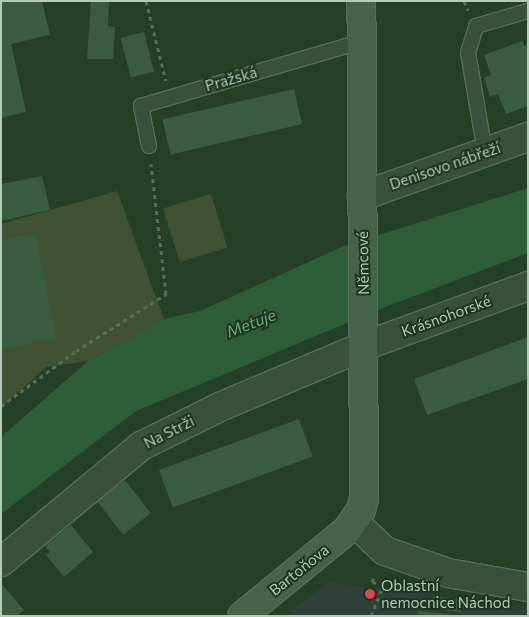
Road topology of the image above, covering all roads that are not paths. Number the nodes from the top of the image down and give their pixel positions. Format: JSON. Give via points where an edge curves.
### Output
{"nodes":[{"id":1,"x":361,"y":1,"type":"edge"},
{"id":2,"x":528,"y":11,"type":"edge"},
{"id":3,"x":360,"y":42,"type":"junction"},
{"id":4,"x":528,"y":137,"type":"edge"},
{"id":5,"x":149,"y":146,"type":"road end"},
{"id":6,"x":485,"y":152,"type":"junction"},
{"id":7,"x":362,"y":209,"type":"junction"},
{"id":8,"x":528,"y":286,"type":"edge"},
{"id":9,"x":364,"y":340,"type":"junction"},
{"id":10,"x":354,"y":522,"type":"junction"},
{"id":11,"x":1,"y":562,"type":"edge"},
{"id":12,"x":528,"y":587,"type":"edge"},
{"id":13,"x":242,"y":616,"type":"edge"}],
"edges":[{"from":1,"to":3,"type":"street","name":"Němcové"},
{"from":2,"to":6,"type":"lane","via":[[476,26],[468,53]]},
{"from":3,"to":5,"type":"lane","name":"Pražská","via":[[141,106]]},
{"from":3,"to":7,"type":"street","name":"Němcové"},
{"from":4,"to":6,"type":"street","name":"Denisovo nábřeží"},
{"from":6,"to":7,"type":"street","name":"Denisovo nábřeží"},
{"from":7,"to":9,"type":"street","name":"Němcové"},
{"from":8,"to":9,"type":"street","name":"Krásnohorské"},
{"from":9,"to":10,"type":"street","name":"Němcové","via":[[364,498]]},
{"from":9,"to":11,"type":"street","name":"Na Strži","via":[[140,446]]},
{"from":10,"to":12,"type":"street","via":[[385,551],[448,574]]},
{"from":10,"to":13,"type":"street","name":"Bartoňova"}]}
